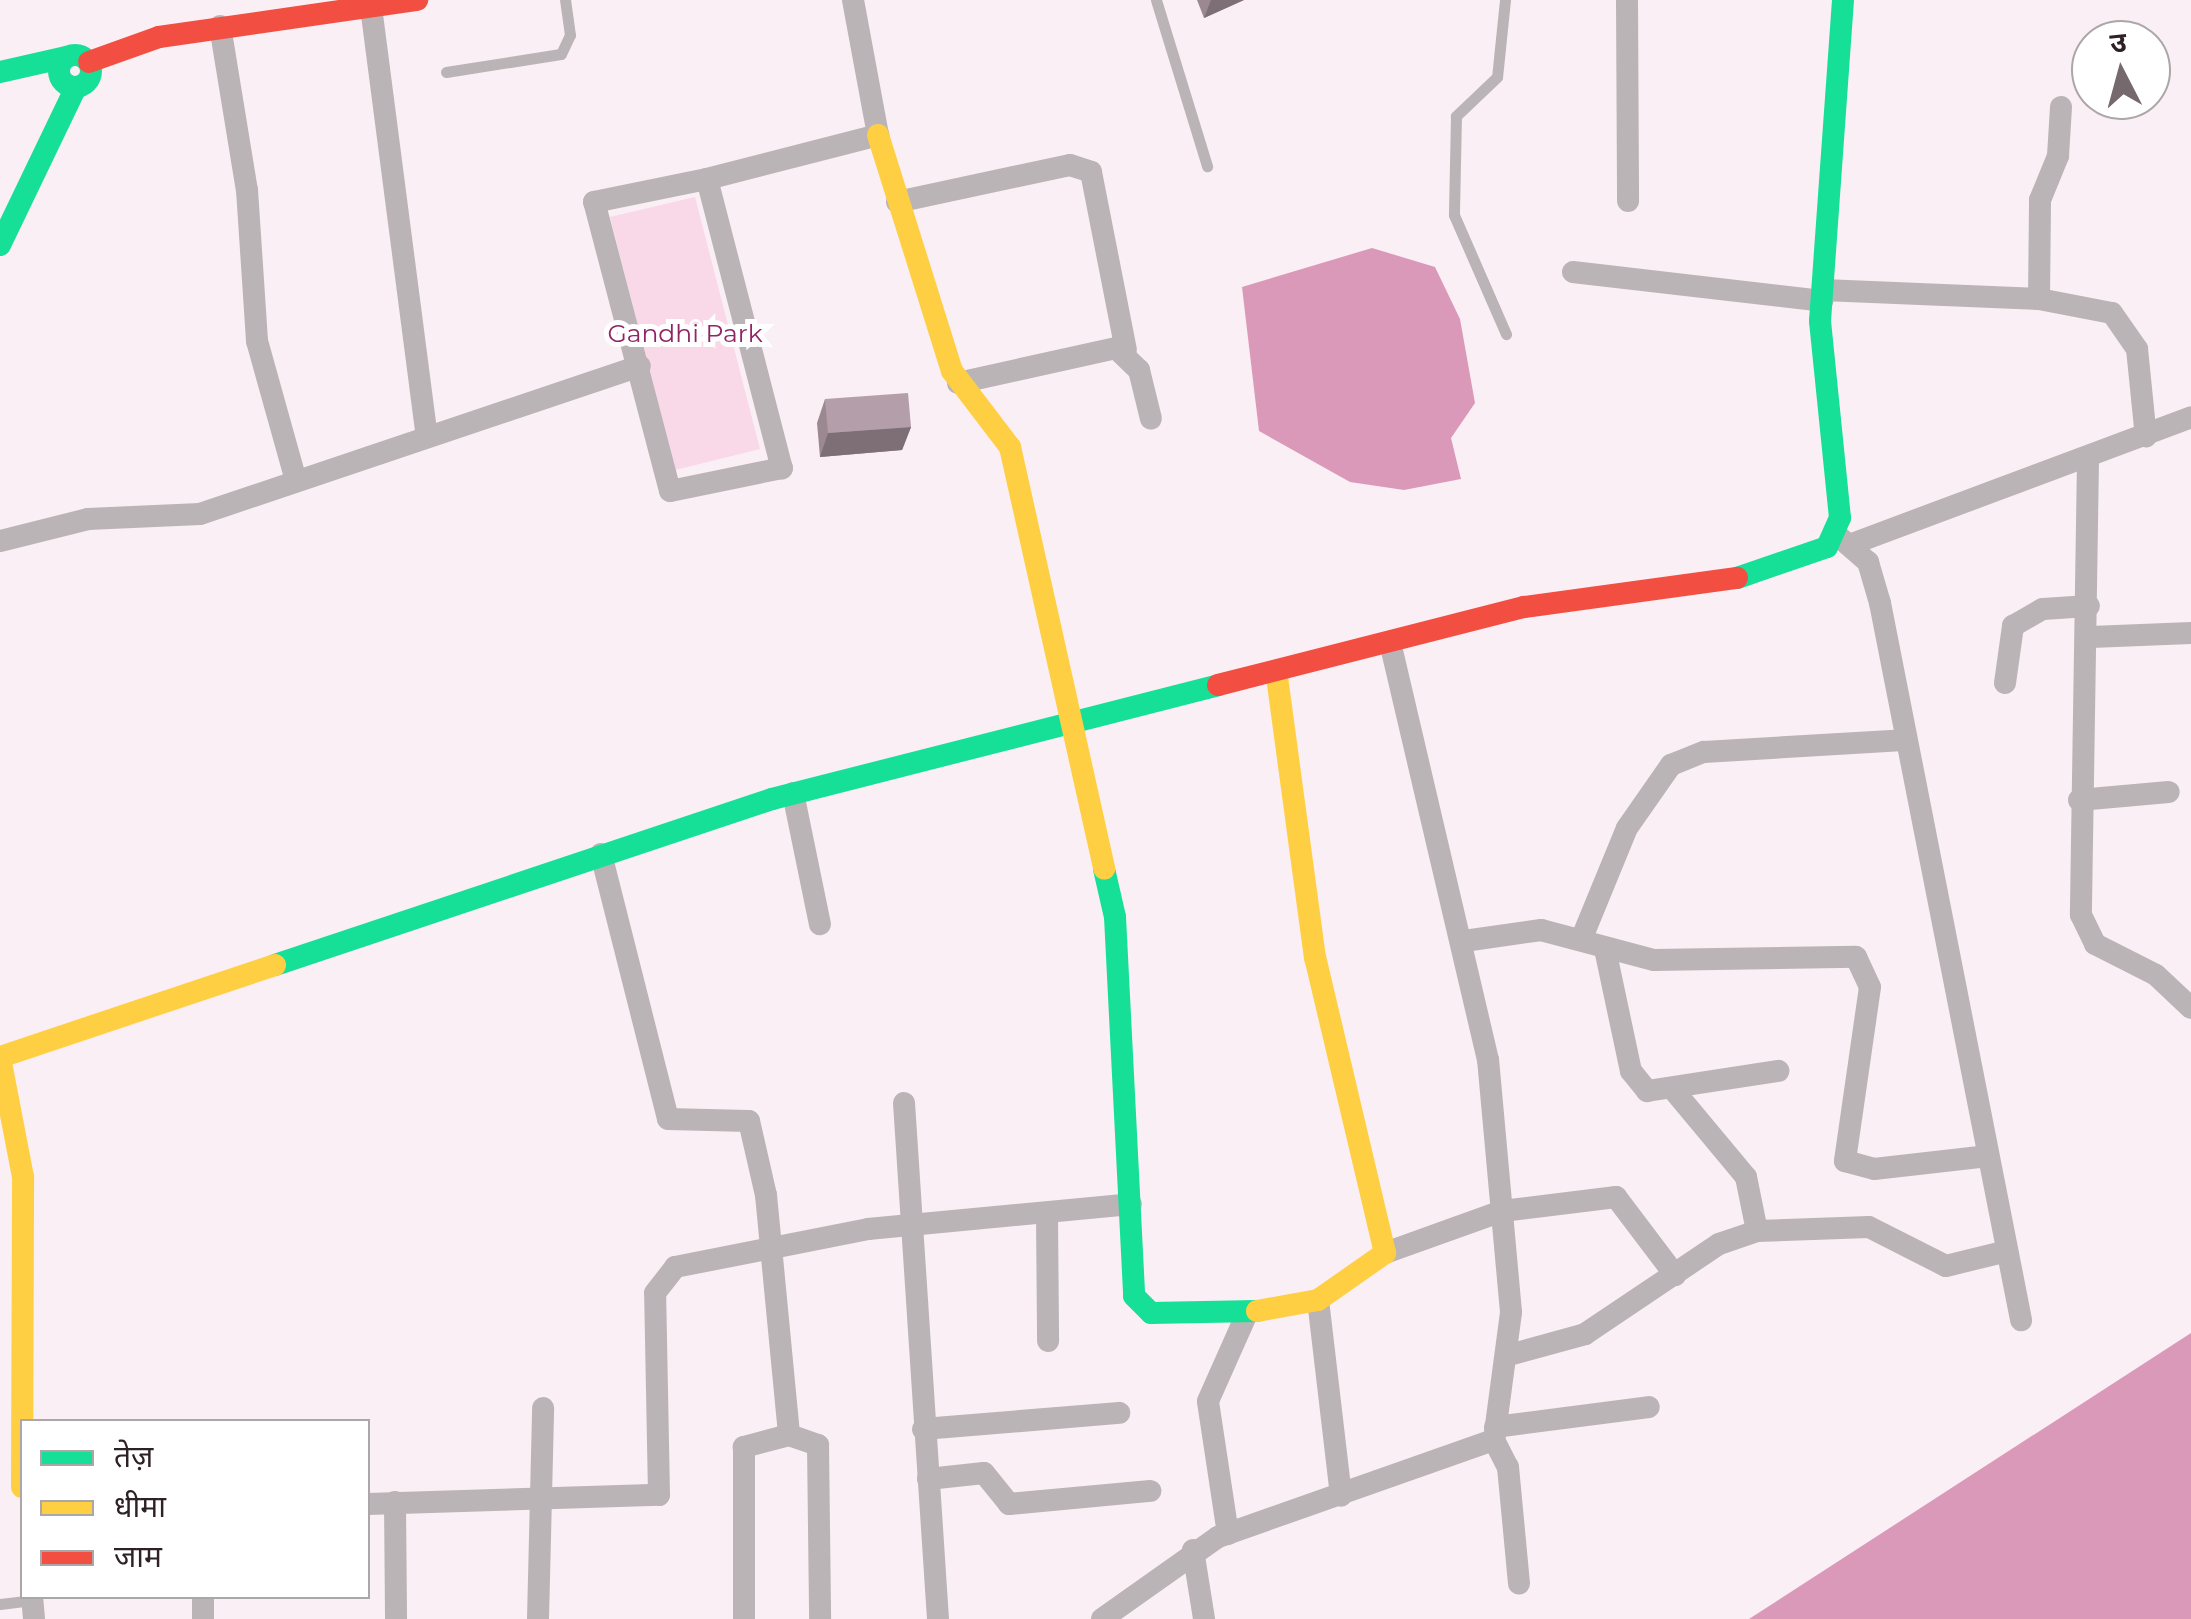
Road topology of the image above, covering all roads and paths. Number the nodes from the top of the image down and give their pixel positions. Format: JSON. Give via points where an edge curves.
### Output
{"nodes":[{"id":1,"x":417,"y":0,"type":"edge"},
{"id":2,"x":564,"y":0,"type":"edge"},
{"id":3,"x":853,"y":0,"type":"edge"},
{"id":4,"x":1156,"y":0,"type":"edge"},
{"id":5,"x":1506,"y":0,"type":"edge"},
{"id":6,"x":1627,"y":0,"type":"edge"},
{"id":7,"x":1843,"y":0,"type":"edge"},
{"id":8,"x":371,"y":7,"type":"junction"},
{"id":9,"x":220,"y":26,"type":"junction"},
{"id":10,"x":77,"y":60,"type":"junction"},
{"id":11,"x":0,"y":72,"type":"edge"},
{"id":12,"x":446,"y":72,"type":"dead end"},
{"id":13,"x":2060,"y":107,"type":"dead end"},
{"id":14,"x":878,"y":134,"type":"junction"},
{"id":15,"x":1208,"y":166,"type":"dead end"},
{"id":16,"x":706,"y":179,"type":"junction"},
{"id":17,"x":1628,"y":201,"type":"dead end"},
{"id":18,"x":897,"y":202,"type":"junction"},
{"id":19,"x":0,"y":244,"type":"edge"},
{"id":20,"x":1573,"y":272,"type":"dead end"},
{"id":21,"x":1823,"y":295,"type":"junction"},
{"id":22,"x":2039,"y":299,"type":"junction"},
{"id":23,"x":1506,"y":334,"type":"dead end"},
{"id":24,"x":1126,"y":350,"type":"junction"},
{"id":25,"x":640,"y":366,"type":"junction"},
{"id":26,"x":958,"y":383,"type":"junction"},
{"id":27,"x":2191,"y":417,"type":"edge"},
{"id":28,"x":1150,"y":419,"type":"dead end"},
{"id":29,"x":428,"y":436,"type":"junction"},
{"id":30,"x":2146,"y":437,"type":"junction"},
{"id":31,"x":2088,"y":460,"type":"junction"},
{"id":32,"x":296,"y":482,"type":"junction"},
{"id":33,"x":1845,"y":540,"type":"junction"},
{"id":34,"x":0,"y":541,"type":"edge"},
{"id":35,"x":2089,"y":606,"type":"junction"},
{"id":36,"x":2191,"y":633,"type":"edge"},
{"id":37,"x":2091,"y":637,"type":"junction"},
{"id":38,"x":1390,"y":643,"type":"junction"},
{"id":39,"x":1276,"y":671,"type":"junction"},
{"id":40,"x":2005,"y":683,"type":"dead end"},
{"id":41,"x":1067,"y":723,"type":"junction"},
{"id":42,"x":1904,"y":740,"type":"junction"},
{"id":43,"x":2169,"y":792,"type":"dead end"},
{"id":44,"x":793,"y":793,"type":"junction"},
{"id":45,"x":2079,"y":800,"type":"junction"},
{"id":46,"x":601,"y":854,"type":"junction"},
{"id":47,"x":820,"y":924,"type":"dead end"},
{"id":48,"x":1581,"y":940,"type":"junction"},
{"id":49,"x":1464,"y":942,"type":"junction"},
{"id":50,"x":1605,"y":949,"type":"junction"},
{"id":51,"x":2191,"y":1008,"type":"edge"},
{"id":52,"x":1778,"y":1071,"type":"dead end"},
{"id":53,"x":1676,"y":1094,"type":"junction"},
{"id":54,"x":904,"y":1103,"type":"dead end"},
{"id":55,"x":1988,"y":1156,"type":"junction"},
{"id":56,"x":1131,"y":1204,"type":"junction"},
{"id":57,"x":1502,"y":1210,"type":"junction"},
{"id":58,"x":1047,"y":1216,"type":"junction"},
{"id":59,"x":906,"y":1224,"type":"junction"},
{"id":60,"x":1757,"y":1231,"type":"junction"},
{"id":61,"x":774,"y":1245,"type":"junction"},
{"id":62,"x":2008,"y":1251,"type":"junction"},
{"id":63,"x":1385,"y":1253,"type":"junction"},
{"id":64,"x":1675,"y":1275,"type":"junction"},
{"id":65,"x":1318,"y":1300,"type":"junction"},
{"id":66,"x":1248,"y":1311,"type":"junction"},
{"id":67,"x":2022,"y":1320,"type":"dead end"},
{"id":68,"x":1048,"y":1341,"type":"dead end"},
{"id":69,"x":1509,"y":1355,"type":"junction"},
{"id":70,"x":543,"y":1408,"type":"dead end"},
{"id":71,"x":1648,"y":1408,"type":"dead end"},
{"id":72,"x":1119,"y":1413,"type":"dead end"},
{"id":73,"x":22,"y":1419,"type":"edge"},
{"id":74,"x":922,"y":1428,"type":"junction"},
{"id":75,"x":1494,"y":1434,"type":"junction"},
{"id":76,"x":789,"y":1436,"type":"junction"},
{"id":77,"x":928,"y":1479,"type":"junction"},
{"id":78,"x":1150,"y":1491,"type":"dead end"},
{"id":79,"x":1341,"y":1496,"type":"junction"},
{"id":80,"x":541,"y":1498,"type":"junction"},
{"id":81,"x":395,"y":1502,"type":"junction"},
{"id":82,"x":370,"y":1504,"type":"edge"},
{"id":83,"x":1228,"y":1534,"type":"junction"},
{"id":84,"x":1193,"y":1550,"type":"junction"},
{"id":85,"x":1519,"y":1583,"type":"dead end"},
{"id":86,"x":0,"y":1604,"type":"edge"},
{"id":87,"x":33,"y":1605,"type":"edge"},
{"id":88,"x":396,"y":1619,"type":"edge"},
{"id":89,"x":538,"y":1619,"type":"edge"},
{"id":90,"x":744,"y":1619,"type":"edge"},
{"id":91,"x":820,"y":1619,"type":"edge"},
{"id":92,"x":938,"y":1619,"type":"edge"},
{"id":93,"x":1102,"y":1619,"type":"edge"},
{"id":94,"x":1204,"y":1619,"type":"edge"}],
"edges":[{"from":1,"to":8,"type":"street"},
{"from":2,"to":12,"type":"lane","via":[[570,35],[561,54]]},
{"from":3,"to":14,"type":"street"},
{"from":4,"to":15,"type":"lane"},
{"from":5,"to":23,"type":"lane","via":[[1497,77],[1456,116],[1454,215]]},
{"from":6,"to":17,"type":"street"},
{"from":7,"to":21,"type":"street"},
{"from":8,"to":9,"type":"street"},
{"from":8,"to":29,"type":"street"},
{"from":9,"to":10,"type":"street"},
{"from":9,"to":32,"type":"street","via":[[247,190],[254,326]]},
{"from":10,"to":11,"type":"street"},
{"from":10,"to":19,"type":"street","via":[[61,80],[76,87]]},
{"from":13,"to":22,"type":"street","via":[[2058,156],[2040,200]]},
{"from":14,"to":16,"type":"street"},
{"from":14,"to":18,"type":"street"},
{"from":16,"to":25,"type":"street","via":[[594,202]]},
{"from":16,"to":25,"type":"street","via":[[782,468],[670,491]]},
{"from":18,"to":24,"type":"street","via":[[1070,165],[1090,172]]},
{"from":18,"to":26,"type":"street"},
{"from":20,"to":21,"type":"street"},
{"from":21,"to":22,"type":"street"},
{"from":21,"to":33,"type":"street"},
{"from":22,"to":30,"type":"street","via":[[2098,308],[2131,330]]},
{"from":24,"to":26,"type":"street"},
{"from":24,"to":28,"type":"street"},
{"from":25,"to":29,"type":"street"},
{"from":26,"to":41,"type":"street","via":[[1010,447]]},
{"from":27,"to":30,"type":"street"},
{"from":29,"to":32,"type":"street"},
{"from":30,"to":31,"type":"street"},
{"from":31,"to":33,"type":"street"},
{"from":31,"to":35,"type":"street"},
{"from":32,"to":34,"type":"street","via":[[171,522],[88,519]]},
{"from":33,"to":38,"type":"street","via":[[1730,580],[1524,608]]},
{"from":33,"to":42,"type":"street","via":[[1874,578]]},
{"from":35,"to":37,"type":"street"},
{"from":35,"to":40,"type":"street","via":[[2044,609],[2013,626]]},
{"from":36,"to":37,"type":"street"},
{"from":37,"to":45,"type":"street"},
{"from":38,"to":39,"type":"street"},
{"from":38,"to":49,"type":"street"},
{"from":39,"to":41,"type":"street"},
{"from":39,"to":63,"type":"street","via":[[1315,958]]},
{"from":41,"to":44,"type":"street"},
{"from":41,"to":56,"type":"street","via":[[1115,918]]},
{"from":42,"to":48,"type":"street","via":[[1704,752],[1671,765],[1627,828]]},
{"from":42,"to":55,"type":"street"},
{"from":43,"to":45,"type":"street"},
{"from":44,"to":46,"type":"street"},
{"from":44,"to":47,"type":"street"},
{"from":45,"to":51,"type":"street","via":[[2077,895],[2086,931]]},
{"from":46,"to":61,"type":"street","via":[[668,1119],[748,1121]]},
{"from":46,"to":73,"type":"street","via":[[0,1057],[23,1178]]},
{"from":48,"to":49,"type":"street","via":[[1541,930]]},
{"from":48,"to":50,"type":"street"},
{"from":49,"to":57,"type":"street"},
{"from":50,"to":53,"type":"street","via":[[1630,1071],[1646,1091]]},
{"from":50,"to":55,"type":"street","via":[[1654,960],[1856,956],[1870,987],[1846,1160],[1862,1169]]},
{"from":52,"to":53,"type":"street"},
{"from":53,"to":60,"type":"street","via":[[1746,1177]]},
{"from":54,"to":59,"type":"street"},
{"from":55,"to":62,"type":"street"},
{"from":56,"to":58,"type":"street"},
{"from":56,"to":66,"type":"street","via":[[1138,1308]]},
{"from":57,"to":63,"type":"street"},
{"from":57,"to":64,"type":"street","via":[[1616,1197]]},
{"from":57,"to":69,"type":"street"},
{"from":58,"to":59,"type":"street"},
{"from":58,"to":68,"type":"street"},
{"from":59,"to":61,"type":"street"},
{"from":59,"to":74,"type":"street"},
{"from":60,"to":62,"type":"street","via":[[1868,1227],[1946,1266]]},
{"from":60,"to":64,"type":"street"},
{"from":61,"to":76,"type":"street"},
{"from":61,"to":80,"type":"street","via":[[675,1267],[656,1282],[658,1494]]},
{"from":62,"to":67,"type":"street"},
{"from":63,"to":65,"type":"street"},
{"from":64,"to":69,"type":"street","via":[[1585,1334]]},
{"from":65,"to":66,"type":"street"},
{"from":65,"to":79,"type":"street"},
{"from":66,"to":83,"type":"street","via":[[1208,1400]]},
{"from":69,"to":75,"type":"street"},
{"from":70,"to":80,"type":"street"},
{"from":71,"to":75,"type":"street"},
{"from":72,"to":74,"type":"street"},
{"from":74,"to":77,"type":"street"},
{"from":75,"to":79,"type":"street"},
{"from":75,"to":85,"type":"street","via":[[1506,1454]]},
{"from":76,"to":90,"type":"street","via":[[744,1447]]},
{"from":76,"to":91,"type":"street","via":[[818,1446]]},
{"from":77,"to":78,"type":"street","via":[[984,1473],[1009,1504]]},
{"from":77,"to":92,"type":"street"},
{"from":79,"to":83,"type":"street"},
{"from":80,"to":81,"type":"street"},
{"from":80,"to":89,"type":"street"},
{"from":81,"to":82,"type":"street"},
{"from":81,"to":88,"type":"street"},
{"from":83,"to":84,"type":"street"},
{"from":84,"to":93,"type":"street"},
{"from":84,"to":94,"type":"street"},
{"from":86,"to":87,"type":"lane"}]}
